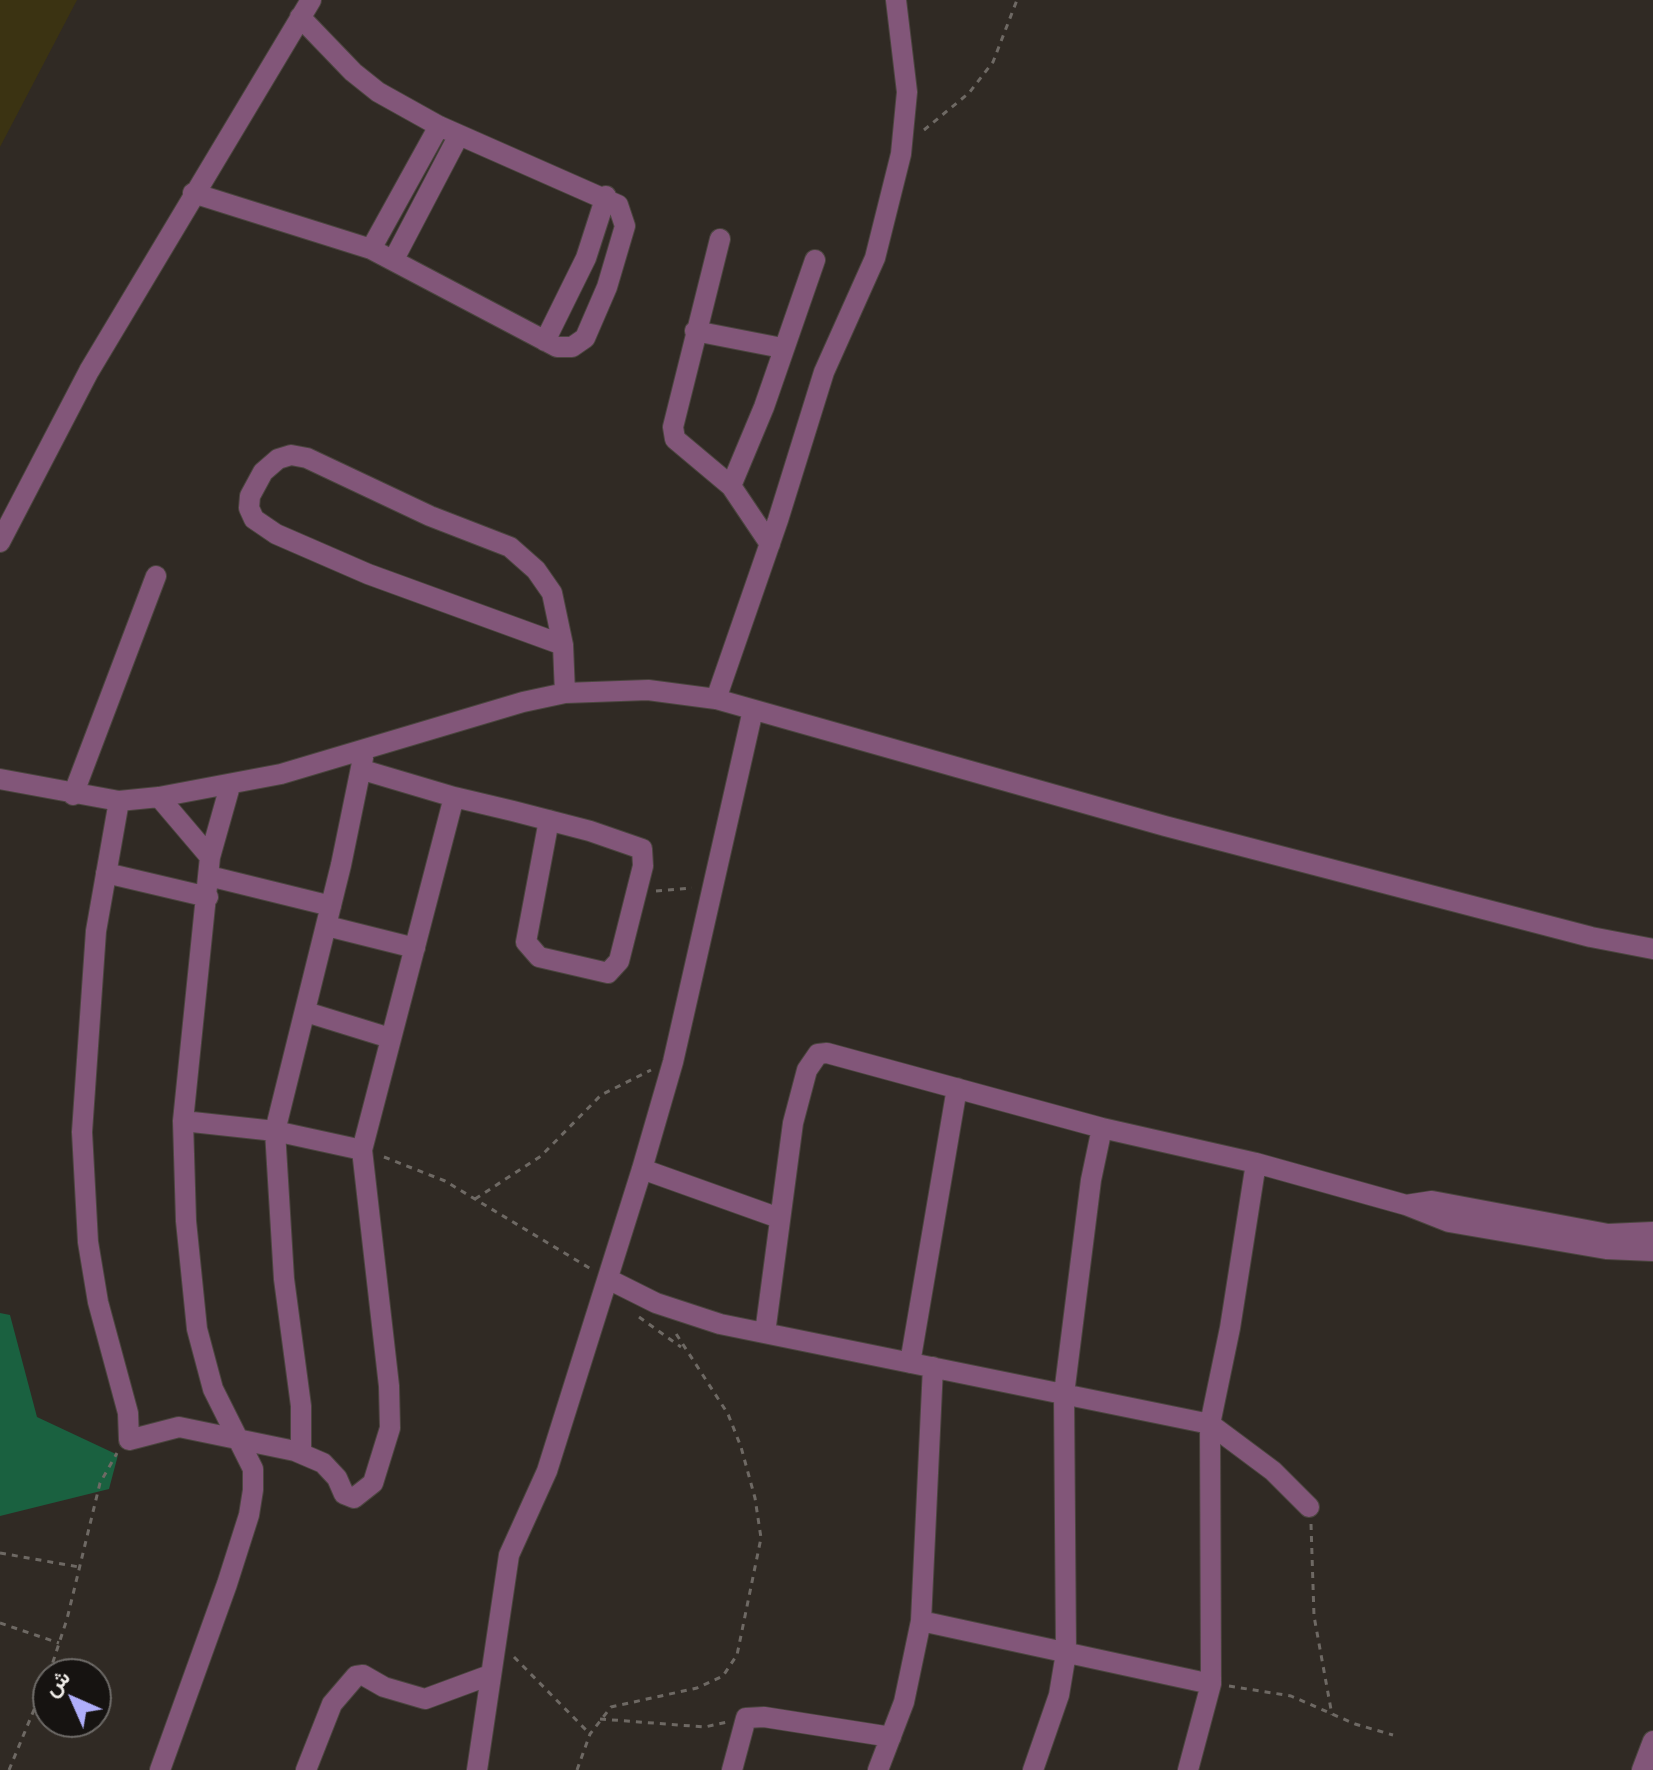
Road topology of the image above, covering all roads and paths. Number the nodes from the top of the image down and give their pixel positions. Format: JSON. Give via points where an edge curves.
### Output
{"nodes":[{"id":1,"x":1017,"y":0,"type":"edge"},
{"id":2,"x":891,"y":1,"type":"edge"},
{"id":3,"x":306,"y":8,"type":"edge"},
{"id":4,"x":439,"y":126,"type":"junction"},
{"id":5,"x":459,"y":135,"type":"junction"},
{"id":6,"x":901,"y":154,"type":"junction"},
{"id":7,"x":193,"y":193,"type":"junction"},
{"id":8,"x":606,"y":196,"type":"junction"},
{"id":9,"x":720,"y":239,"type":"dead end"},
{"id":10,"x":371,"y":249,"type":"junction"},
{"id":11,"x":394,"y":259,"type":"junction"},
{"id":12,"x":815,"y":260,"type":"dead end"},
{"id":13,"x":695,"y":331,"type":"junction"},
{"id":14,"x":545,"y":341,"type":"junction"},
{"id":15,"x":782,"y":348,"type":"junction"},
{"id":16,"x":731,"y":486,"type":"junction"},
{"id":17,"x":0,"y":542,"type":"edge"},
{"id":18,"x":770,"y":544,"type":"junction"},
{"id":19,"x":156,"y":576,"type":"dead end"},
{"id":20,"x":563,"y":645,"type":"junction"},
{"id":21,"x":565,"y":693,"type":"junction"},
{"id":22,"x":716,"y":699,"type":"junction"},
{"id":23,"x":753,"y":710,"type":"junction"},
{"id":24,"x":363,"y":760,"type":"junction"},
{"id":25,"x":0,"y":779,"type":"edge"},
{"id":26,"x":230,"y":786,"type":"junction"},
{"id":27,"x":73,"y":795,"type":"junction"},
{"id":28,"x":159,"y":797,"type":"junction"},
{"id":29,"x":454,"y":797,"type":"junction"},
{"id":30,"x":119,"y":801,"type":"junction"},
{"id":31,"x":549,"y":820,"type":"junction"},
{"id":32,"x":210,"y":866,"type":"junction"},
{"id":33,"x":106,"y":873,"type":"junction"},
{"id":34,"x":711,"y":890,"type":"junction"},
{"id":35,"x":208,"y":897,"type":"junction"},
{"id":36,"x":633,"y":906,"type":"junction"},
{"id":37,"x":329,"y":916,"type":"junction"},
{"id":38,"x":415,"y":948,"type":"junction"},
{"id":39,"x":1653,"y":949,"type":"edge"},
{"id":40,"x":306,"y":1012,"type":"junction"},
{"id":41,"x":390,"y":1038,"type":"junction"},
{"id":42,"x":673,"y":1062,"type":"junction"},
{"id":43,"x":957,"y":1088,"type":"junction"},
{"id":44,"x":183,"y":1121,"type":"junction"},
{"id":45,"x":1102,"y":1128,"type":"junction"},
{"id":46,"x":275,"y":1131,"type":"junction"},
{"id":47,"x":362,"y":1150,"type":"junction"},
{"id":48,"x":1256,"y":1163,"type":"junction"},
{"id":49,"x":642,"y":1169,"type":"junction"},
{"id":50,"x":475,"y":1199,"type":"junction"},
{"id":51,"x":779,"y":1218,"type":"junction"},
{"id":52,"x":1653,"y":1232,"type":"edge"},
{"id":53,"x":1607,"y":1242,"type":"junction"},
{"id":54,"x":1653,"y":1251,"type":"edge"},
{"id":55,"x":608,"y":1279,"type":"junction"},
{"id":56,"x":673,"y":1329,"type":"dead end"},
{"id":57,"x":765,"y":1333,"type":"junction"},
{"id":58,"x":910,"y":1363,"type":"junction"},
{"id":59,"x":933,"y":1367,"type":"junction"},
{"id":60,"x":1064,"y":1394,"type":"junction"},
{"id":61,"x":1210,"y":1424,"type":"junction"},
{"id":62,"x":129,"y":1440,"type":"junction"},
{"id":63,"x":240,"y":1440,"type":"junction"},
{"id":64,"x":301,"y":1453,"type":"junction"},
{"id":65,"x":1309,"y":1507,"type":"joint"},
{"id":66,"x":0,"y":1553,"type":"edge"},
{"id":67,"x":79,"y":1567,"type":"junction"},
{"id":68,"x":921,"y":1621,"type":"junction"},
{"id":69,"x":0,"y":1623,"type":"edge"},
{"id":70,"x":495,"y":1641,"type":"junction"},
{"id":71,"x":59,"y":1643,"type":"junction"},
{"id":72,"x":1066,"y":1653,"type":"junction"},
{"id":73,"x":54,"y":1658,"type":"edge"},
{"id":74,"x":490,"y":1675,"type":"junction"},
{"id":75,"x":1211,"y":1684,"type":"junction"},
{"id":76,"x":32,"y":1714,"type":"edge"},
{"id":77,"x":1332,"y":1715,"type":"junction"},
{"id":78,"x":746,"y":1718,"type":"junction"},
{"id":79,"x":600,"y":1719,"type":"junction"},
{"id":80,"x":590,"y":1734,"type":"junction"},
{"id":81,"x":1393,"y":1735,"type":"dead end"},
{"id":82,"x":891,"y":1737,"type":"junction"},
{"id":83,"x":1653,"y":1741,"type":"edge"},
{"id":84,"x":9,"y":1770,"type":"edge"},
{"id":85,"x":160,"y":1770,"type":"edge"},
{"id":86,"x":306,"y":1770,"type":"edge"},
{"id":87,"x":477,"y":1770,"type":"edge"},
{"id":88,"x":577,"y":1770,"type":"edge"},
{"id":89,"x":732,"y":1770,"type":"edge"},
{"id":90,"x":878,"y":1770,"type":"edge"},
{"id":91,"x":1033,"y":1770,"type":"edge"},
{"id":92,"x":1188,"y":1770,"type":"edge"},
{"id":93,"x":1642,"y":1770,"type":"edge"}],
"edges":[{"from":1,"to":6,"type":"path","via":[[993,62],[969,93]]},
{"from":2,"to":6,"type":"street","via":[[907,92]]},
{"from":3,"to":4,"type":"street","via":[[353,72]]},
{"from":3,"to":7,"type":"street"},
{"from":4,"to":5,"type":"street"},
{"from":4,"to":10,"type":"street"},
{"from":5,"to":8,"type":"street"},
{"from":5,"to":11,"type":"street"},
{"from":6,"to":18,"type":"street","via":[[875,258],[824,372]]},
{"from":7,"to":10,"type":"street"},
{"from":7,"to":17,"type":"street","via":[[89,371]]},
{"from":8,"to":14,"type":"street","via":[[590,248]]},
{"from":8,"to":14,"type":"street","via":[[618,205],[625,226],[607,287],[585,338],[572,347]]},
{"from":9,"to":13,"type":"street"},
{"from":10,"to":11,"type":"street"},
{"from":11,"to":14,"type":"street"},
{"from":12,"to":15,"type":"street"},
{"from":13,"to":15,"type":"street"},
{"from":13,"to":16,"type":"street","via":[[673,427],[675,439]]},
{"from":15,"to":16,"type":"street"},
{"from":16,"to":18,"type":"street"},
{"from":18,"to":22,"type":"street"},
{"from":19,"to":27,"type":"street"},
{"from":20,"to":20,"type":"street","via":[[552,593],[510,547],[307,458],[278,459],[263,472],[250,496],[254,519],[276,534],[368,574]]},
{"from":20,"to":21,"type":"street"},
{"from":21,"to":22,"type":"street","via":[[648,690]]},
{"from":21,"to":24,"type":"street","via":[[452,722]]},
{"from":22,"to":23,"type":"street"},
{"from":23,"to":34,"type":"street"},
{"from":23,"to":39,"type":"street","via":[[1194,834]]},
{"from":24,"to":26,"type":"street"},
{"from":24,"to":29,"type":"street"},
{"from":24,"to":37,"type":"street"},
{"from":25,"to":27,"type":"street"},
{"from":26,"to":28,"type":"street"},
{"from":26,"to":32,"type":"street"},
{"from":27,"to":30,"type":"street"},
{"from":28,"to":30,"type":"street"},
{"from":28,"to":32,"type":"street"},
{"from":29,"to":31,"type":"street"},
{"from":29,"to":38,"type":"street"},
{"from":30,"to":33,"type":"street"},
{"from":31,"to":36,"type":"street","via":[[642,849]]},
{"from":31,"to":36,"type":"street","via":[[525,932],[530,950],[539,957],[608,973],[619,961]]},
{"from":32,"to":35,"type":"street"},
{"from":32,"to":37,"type":"street"},
{"from":33,"to":35,"type":"street"},
{"from":33,"to":62,"type":"street","via":[[96,931],[82,1132],[88,1242],[128,1413]]},
{"from":34,"to":36,"type":"path","via":[[671,888],[653,892]]},
{"from":34,"to":42,"type":"street"},
{"from":35,"to":44,"type":"street"},
{"from":37,"to":38,"type":"street"},
{"from":37,"to":40,"type":"street"},
{"from":38,"to":41,"type":"street"},
{"from":40,"to":41,"type":"street"},
{"from":40,"to":46,"type":"street"},
{"from":41,"to":47,"type":"street"},
{"from":42,"to":49,"type":"street"},
{"from":42,"to":50,"type":"path","via":[[601,1095],[541,1156]]},
{"from":43,"to":45,"type":"street"},
{"from":43,"to":51,"type":"street","via":[[827,1053],[811,1059],[793,1123]]},
{"from":43,"to":58,"type":"street"},
{"from":44,"to":46,"type":"street"},
{"from":44,"to":63,"type":"street","via":[[197,1329],[213,1389]]},
{"from":45,"to":48,"type":"street"},
{"from":45,"to":60,"type":"street"},
{"from":46,"to":47,"type":"street"},
{"from":46,"to":64,"type":"street"},
{"from":47,"to":50,"type":"path","via":[[417,1167]]},
{"from":47,"to":64,"type":"street","via":[[391,1406],[387,1447],[373,1483],[354,1498],[344,1494],[330,1470]]},
{"from":48,"to":53,"type":"street","via":[[1406,1205],[1432,1201]]},
{"from":48,"to":61,"type":"street"},
{"from":49,"to":51,"type":"street"},
{"from":49,"to":55,"type":"street"},
{"from":50,"to":55,"type":"path"},
{"from":51,"to":57,"type":"street"},
{"from":52,"to":53,"type":"street"},
{"from":53,"to":54,"type":"street"},
{"from":55,"to":57,"type":"street","via":[[686,1315]]},
{"from":55,"to":70,"type":"street","via":[[547,1471],[509,1555]]},
{"from":56,"to":79,"type":"path","via":[[728,1414],[741,1447],[761,1538],[737,1655],[723,1676],[697,1688],[611,1707]]},
{"from":57,"to":58,"type":"street"},
{"from":58,"to":59,"type":"street"},
{"from":59,"to":60,"type":"street"},
{"from":59,"to":68,"type":"street"},
{"from":60,"to":61,"type":"street"},
{"from":60,"to":72,"type":"street"},
{"from":61,"to":65,"type":"street","via":[[1273,1471]]},
{"from":61,"to":75,"type":"street"},
{"from":62,"to":63,"type":"street","via":[[179,1427]]},
{"from":62,"to":67,"type":"path","via":[[100,1483]]},
{"from":63,"to":64,"type":"street"},
{"from":63,"to":85,"type":"street","via":[[253,1469],[249,1515]]},
{"from":65,"to":77,"type":"path","via":[[1314,1616]]},
{"from":66,"to":67,"type":"path"},
{"from":67,"to":71,"type":"path"},
{"from":68,"to":72,"type":"street"},
{"from":68,"to":82,"type":"street"},
{"from":69,"to":71,"type":"path"},
{"from":70,"to":74,"type":"street"},
{"from":70,"to":80,"type":"path"},
{"from":71,"to":73,"type":"path"},
{"from":72,"to":75,"type":"street"},
{"from":72,"to":91,"type":"street","via":[[1059,1695]]},
{"from":74,"to":86,"type":"street","via":[[425,1699],[356,1676],[332,1704]]},
{"from":74,"to":87,"type":"street"},
{"from":75,"to":77,"type":"path","via":[[1291,1696]]},
{"from":75,"to":92,"type":"street"},
{"from":76,"to":84,"type":"path"},
{"from":77,"to":81,"type":"path"},
{"from":78,"to":79,"type":"path","via":[[705,1727]]},
{"from":78,"to":82,"type":"street"},
{"from":78,"to":89,"type":"street"},
{"from":79,"to":80,"type":"path"},
{"from":80,"to":88,"type":"path"},
{"from":82,"to":90,"type":"street"},
{"from":83,"to":93,"type":"street"}]}
